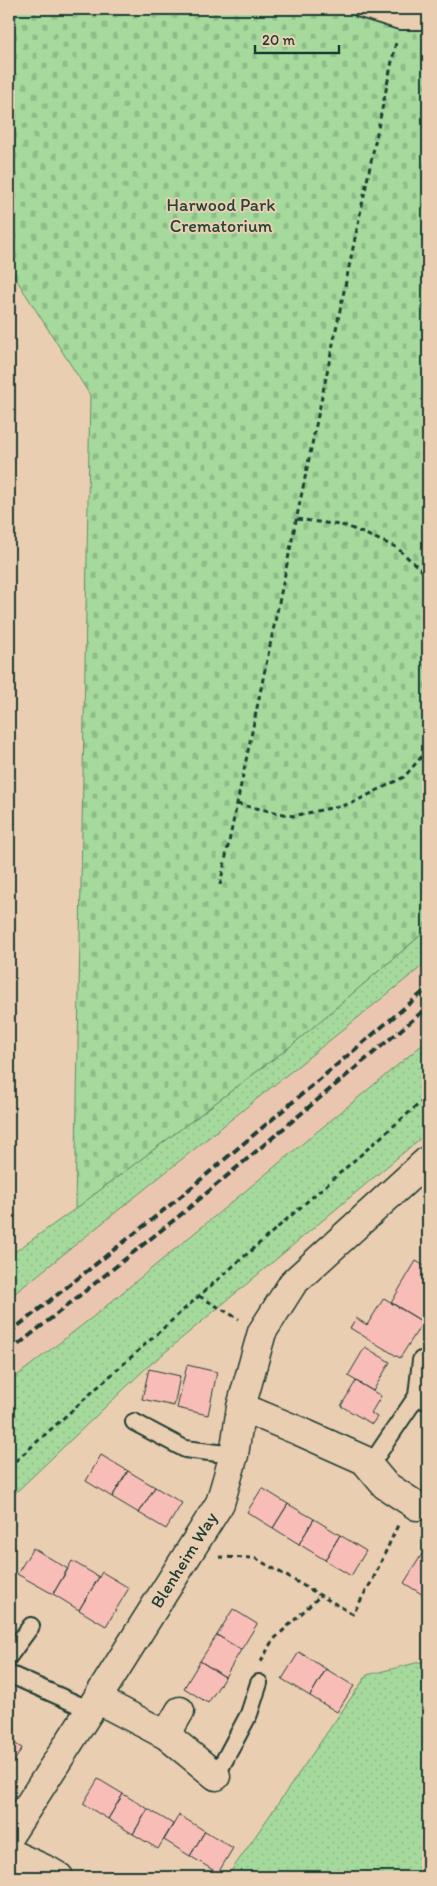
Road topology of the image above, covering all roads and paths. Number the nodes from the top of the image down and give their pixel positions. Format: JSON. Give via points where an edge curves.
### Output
{"nodes":[{"id":1,"x":361,"y":9,"type":"edge"},
{"id":2,"x":400,"y":21,"type":"junction"},
{"id":3,"x":428,"y":21,"type":"edge"},
{"id":4,"x":296,"y":519,"type":"junction"},
{"id":5,"x":428,"y":576,"type":"edge"},
{"id":6,"x":428,"y":744,"type":"edge"},
{"id":7,"x":237,"y":804,"type":"junction"},
{"id":8,"x":220,"y":885,"type":"dead end"},
{"id":9,"x":428,"y":1096,"type":"edge"},
{"id":10,"x":428,"y":1160,"type":"edge"},
{"id":11,"x":199,"y":1296,"type":"junction"},
{"id":12,"x":262,"y":1332,"type":"junction"},
{"id":13,"x":421,"y":1360,"type":"dead end"},
{"id":14,"x":423,"y":1399,"type":"edge"},
{"id":15,"x":241,"y":1408,"type":"junction"},
{"id":16,"x":134,"y":1422,"type":"dead end"},
{"id":17,"x":234,"y":1455,"type":"junction"},
{"id":18,"x":9,"y":1467,"type":"edge"},
{"id":19,"x":369,"y":1467,"type":"junction"},
{"id":20,"x":413,"y":1504,"type":"joint"},
{"id":21,"x":195,"y":1542,"type":"junction"},
{"id":22,"x":320,"y":1596,"type":"junction"},
{"id":23,"x":30,"y":1626,"type":"dead end"},
{"id":24,"x":9,"y":1656,"type":"edge"},
{"id":25,"x":9,"y":1674,"type":"edge"},
{"id":26,"x":259,"y":1683,"type":"joint"},
{"id":27,"x":94,"y":1705,"type":"junction"},
{"id":28,"x":180,"y":1711,"type":"dead end"},
{"id":29,"x":166,"y":1735,"type":"junction"},
{"id":30,"x":216,"y":1776,"type":"joint"},
{"id":31,"x":9,"y":1836,"type":"edge"},
{"id":32,"x":9,"y":1853,"type":"edge"},
{"id":33,"x":59,"y":1877,"type":"edge"}],
"edges":[{"from":1,"to":2,"type":"lane"},
{"from":2,"to":3,"type":"lane"},
{"from":2,"to":4,"type":"path"},
{"from":4,"to":5,"type":"path","via":[[346,526],[396,547]]},
{"from":4,"to":7,"type":"path"},
{"from":6,"to":7,"type":"path","via":[[424,754],[404,777],[350,804],[292,816]]},
{"from":7,"to":8,"type":"path"},
{"from":9,"to":11,"type":"path"},
{"from":10,"to":12,"type":"street","name":"Blenheim Way","via":[[293,1283]]},
{"from":11,"to":12,"type":"path"},
{"from":11,"to":18,"type":"path"},
{"from":12,"to":15,"type":"street","name":"Blenheim Way"},
{"from":13,"to":14,"type":"lane"},
{"from":14,"to":19,"type":"lane"},
{"from":15,"to":17,"type":"street","name":"Blenheim Way"},
{"from":15,"to":19,"type":"street","via":[[364,1460]]},
{"from":16,"to":17,"type":"lane","via":[[185,1449]]},
{"from":17,"to":21,"type":"street","name":"Blenheim Way","via":[[220,1503]]},
{"from":19,"to":20,"type":"street","via":[[385,1485]]},
{"from":20,"to":22,"type":"path","via":[[353,1614]]},
{"from":21,"to":22,"type":"path","via":[[219,1557],[255,1558]]},
{"from":21,"to":27,"type":"street","name":"Blenheim Way"},
{"from":22,"to":26,"type":"path","via":[[272,1641],[256,1672]]},
{"from":23,"to":24,"type":"lane"},
{"from":25,"to":27,"type":"lane"},
{"from":26,"to":30,"type":"lane","via":[[249,1714]]},
{"from":27,"to":29,"type":"street"},
{"from":27,"to":31,"type":"street","name":"Blenheim Way"},
{"from":28,"to":29,"type":"street"},
{"from":29,"to":30,"type":"street"},
{"from":32,"to":33,"type":"street"}]}
